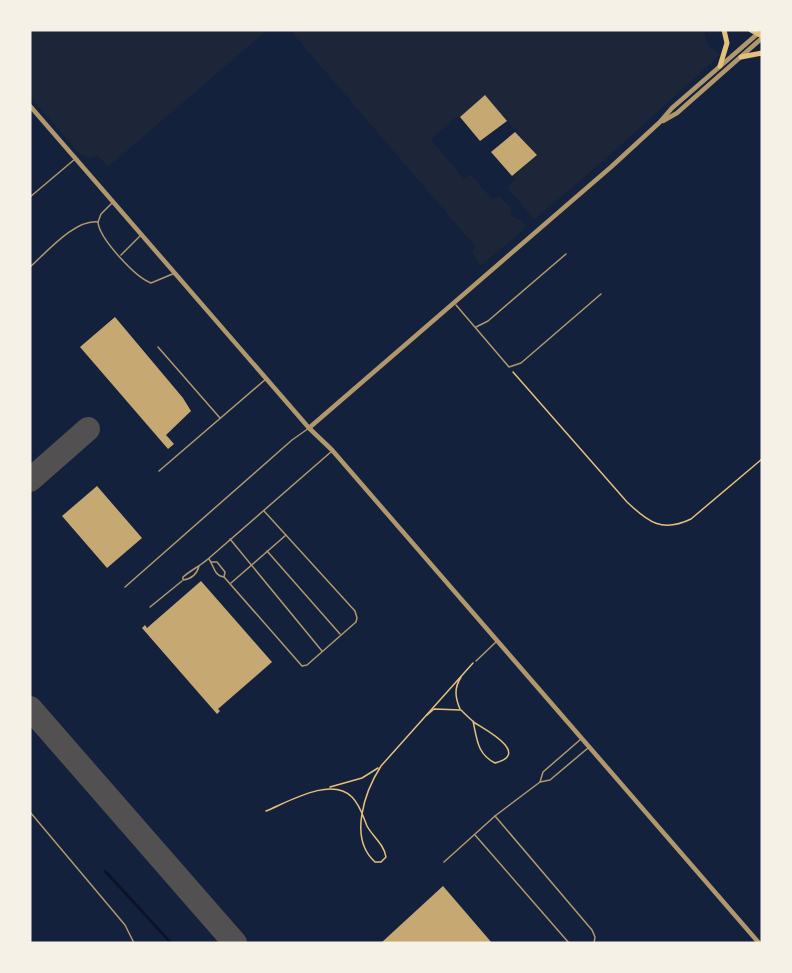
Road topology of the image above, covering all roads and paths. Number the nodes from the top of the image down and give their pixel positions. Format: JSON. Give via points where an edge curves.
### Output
{"nodes":[{"id":1,"x":724,"y":30,"type":"edge"},
{"id":2,"x":751,"y":30,"type":"edge"},
{"id":3,"x":761,"y":34,"type":"edge"},
{"id":4,"x":762,"y":53,"type":"edge"},
{"id":5,"x":741,"y":57,"type":"junction"},
{"id":6,"x":720,"y":66,"type":"junction"},
{"id":7,"x":30,"y":107,"type":"edge"},
{"id":8,"x":660,"y":122,"type":"junction"},
{"id":9,"x":76,"y":158,"type":"junction"},
{"id":10,"x":30,"y":197,"type":"edge"},
{"id":11,"x":113,"y":201,"type":"junction"},
{"id":12,"x":98,"y":222,"type":"junction"},
{"id":13,"x":142,"y":234,"type":"junction"},
{"id":14,"x":566,"y":254,"type":"dead end"},
{"id":15,"x":120,"y":256,"type":"junction"},
{"id":16,"x":30,"y":267,"type":"edge"},
{"id":17,"x":176,"y":273,"type":"junction"},
{"id":18,"x":601,"y":294,"type":"dead end"},
{"id":19,"x":454,"y":303,"type":"junction"},
{"id":20,"x":475,"y":327,"type":"junction"},
{"id":21,"x":158,"y":346,"type":"dead end"},
{"id":22,"x":509,"y":367,"type":"junction"},
{"id":23,"x":267,"y":379,"type":"junction"},
{"id":24,"x":220,"y":419,"type":"junction"},
{"id":25,"x":309,"y":428,"type":"junction"},
{"id":26,"x":332,"y":450,"type":"junction"},
{"id":27,"x":762,"y":459,"type":"edge"},
{"id":28,"x":159,"y":471,"type":"dead end"},
{"id":29,"x":264,"y":511,"type":"junction"},
{"id":30,"x":286,"y":535,"type":"junction"},
{"id":31,"x":230,"y":539,"type":"junction"},
{"id":32,"x":267,"y":551,"type":"junction"},
{"id":33,"x":208,"y":559,"type":"junction"},
{"id":34,"x":211,"y":562,"type":"junction"},
{"id":35,"x":199,"y":566,"type":"junction"},
{"id":36,"x":250,"y":566,"type":"junction"},
{"id":37,"x":224,"y":577,"type":"junction"},
{"id":38,"x":183,"y":580,"type":"junction"},
{"id":39,"x":230,"y":584,"type":"junction"},
{"id":40,"x":125,"y":587,"type":"dead end"},
{"id":41,"x":150,"y":608,"type":"dead end"},
{"id":42,"x":341,"y":635,"type":"junction"},
{"id":43,"x":498,"y":641,"type":"junction"},
{"id":44,"x":322,"y":652,"type":"junction"},
{"id":45,"x":476,"y":661,"type":"joint"},
{"id":46,"x":463,"y":672,"type":"junction"},
{"id":47,"x":461,"y":710,"type":"junction"},
{"id":48,"x":423,"y":717,"type":"junction"},
{"id":49,"x":473,"y":721,"type":"junction"},
{"id":50,"x":582,"y":738,"type":"junction"},
{"id":51,"x":589,"y":746,"type":"junction"},
{"id":52,"x":381,"y":766,"type":"junction"},
{"id":53,"x":540,"y":782,"type":"junction"},
{"id":54,"x":326,"y":789,"type":"junction"},
{"id":55,"x":266,"y":811,"type":"dead end"},
{"id":56,"x":30,"y":812,"type":"edge"},
{"id":57,"x":362,"y":814,"type":"junction"},
{"id":58,"x":495,"y":816,"type":"junction"},
{"id":59,"x":475,"y":835,"type":"junction"},
{"id":60,"x":444,"y":862,"type":"dead end"},
{"id":61,"x":134,"y":943,"type":"edge"},
{"id":62,"x":568,"y":943,"type":"edge"},
{"id":63,"x":594,"y":943,"type":"edge"},
{"id":64,"x":759,"y":943,"type":"edge"}],
"edges":[{"from":1,"to":6,"type":"main road","via":[[726,43]]},
{"from":2,"to":3,"type":"main road"},
{"from":3,"to":5,"type":"street"},
{"from":3,"to":6,"type":"street"},
{"from":4,"to":5,"type":"main road"},
{"from":5,"to":8,"type":"street","via":[[677,113]]},
{"from":6,"to":8,"type":"street"},
{"from":7,"to":9,"type":"street"},
{"from":8,"to":19,"type":"street"},
{"from":9,"to":10,"type":"lane"},
{"from":9,"to":11,"type":"street"},
{"from":11,"to":12,"type":"lane"},
{"from":11,"to":13,"type":"street"},
{"from":12,"to":15,"type":"lane","via":[[104,237]]},
{"from":12,"to":16,"type":"lane","via":[[76,226]]},
{"from":13,"to":15,"type":"lane"},
{"from":13,"to":17,"type":"street"},
{"from":14,"to":20,"type":"lane","via":[[488,321]]},
{"from":15,"to":17,"type":"lane","via":[[136,274],[151,283]]},
{"from":17,"to":23,"type":"street"},
{"from":18,"to":22,"type":"lane","via":[[521,363]]},
{"from":19,"to":20,"type":"lane"},
{"from":19,"to":25,"type":"street"},
{"from":20,"to":22,"type":"lane"},
{"from":21,"to":24,"type":"lane"},
{"from":22,"to":27,"type":"path","via":[[627,502],[655,524],[668,526],[691,519]]},
{"from":23,"to":24,"type":"lane"},
{"from":23,"to":25,"type":"street"},
{"from":24,"to":28,"type":"lane"},
{"from":25,"to":26,"type":"street"},
{"from":25,"to":40,"type":"lane"},
{"from":26,"to":29,"type":"lane"},
{"from":26,"to":43,"type":"street"},
{"from":29,"to":30,"type":"lane"},
{"from":29,"to":31,"type":"lane"},
{"from":30,"to":32,"type":"lane"},
{"from":30,"to":42,"type":"lane","via":[[355,611],[356,622]]},
{"from":31,"to":33,"type":"lane"},
{"from":31,"to":36,"type":"lane"},
{"from":32,"to":36,"type":"lane"},
{"from":32,"to":42,"type":"lane"},
{"from":33,"to":34,"type":"lane"},
{"from":33,"to":35,"type":"lane"},
{"from":34,"to":37,"type":"lane","via":[[220,577]]},
{"from":34,"to":37,"type":"lane","via":[[217,562],[225,572]]},
{"from":35,"to":38,"type":"lane"},
{"from":35,"to":38,"type":"lane","via":[[198,572]]},
{"from":36,"to":39,"type":"lane"},
{"from":36,"to":44,"type":"lane"},
{"from":37,"to":39,"type":"lane"},
{"from":38,"to":41,"type":"lane"},
{"from":39,"to":44,"type":"lane","via":[[302,666]]},
{"from":42,"to":44,"type":"lane"},
{"from":43,"to":45,"type":"lane"},
{"from":43,"to":50,"type":"street"},
{"from":45,"to":46,"type":"path"},
{"from":46,"to":47,"type":"path","via":[[456,684]]},
{"from":46,"to":48,"type":"path"},
{"from":47,"to":48,"type":"path","via":[[434,709]]},
{"from":47,"to":49,"type":"path"},
{"from":48,"to":52,"type":"path"},
{"from":49,"to":49,"type":"path","via":[[507,746],[502,761],[495,763],[485,758],[478,747]]},
{"from":50,"to":51,"type":"street"},
{"from":50,"to":53,"type":"lane","via":[[543,772]]},
{"from":51,"to":53,"type":"lane","via":[[550,780]]},
{"from":51,"to":64,"type":"street"},
{"from":52,"to":54,"type":"path","via":[[362,778]]},
{"from":52,"to":57,"type":"path","via":[[365,796]]},
{"from":53,"to":58,"type":"lane"},
{"from":54,"to":55,"type":"path"},
{"from":54,"to":57,"type":"path","via":[[345,792]]},
{"from":56,"to":61,"type":"lane","via":[[124,925]]},
{"from":57,"to":57,"type":"path","via":[[363,846],[368,856],[381,862],[385,851]]},
{"from":58,"to":59,"type":"lane"},
{"from":58,"to":63,"type":"lane","via":[[592,930]]},
{"from":59,"to":60,"type":"lane"},
{"from":59,"to":62,"type":"lane"}]}
